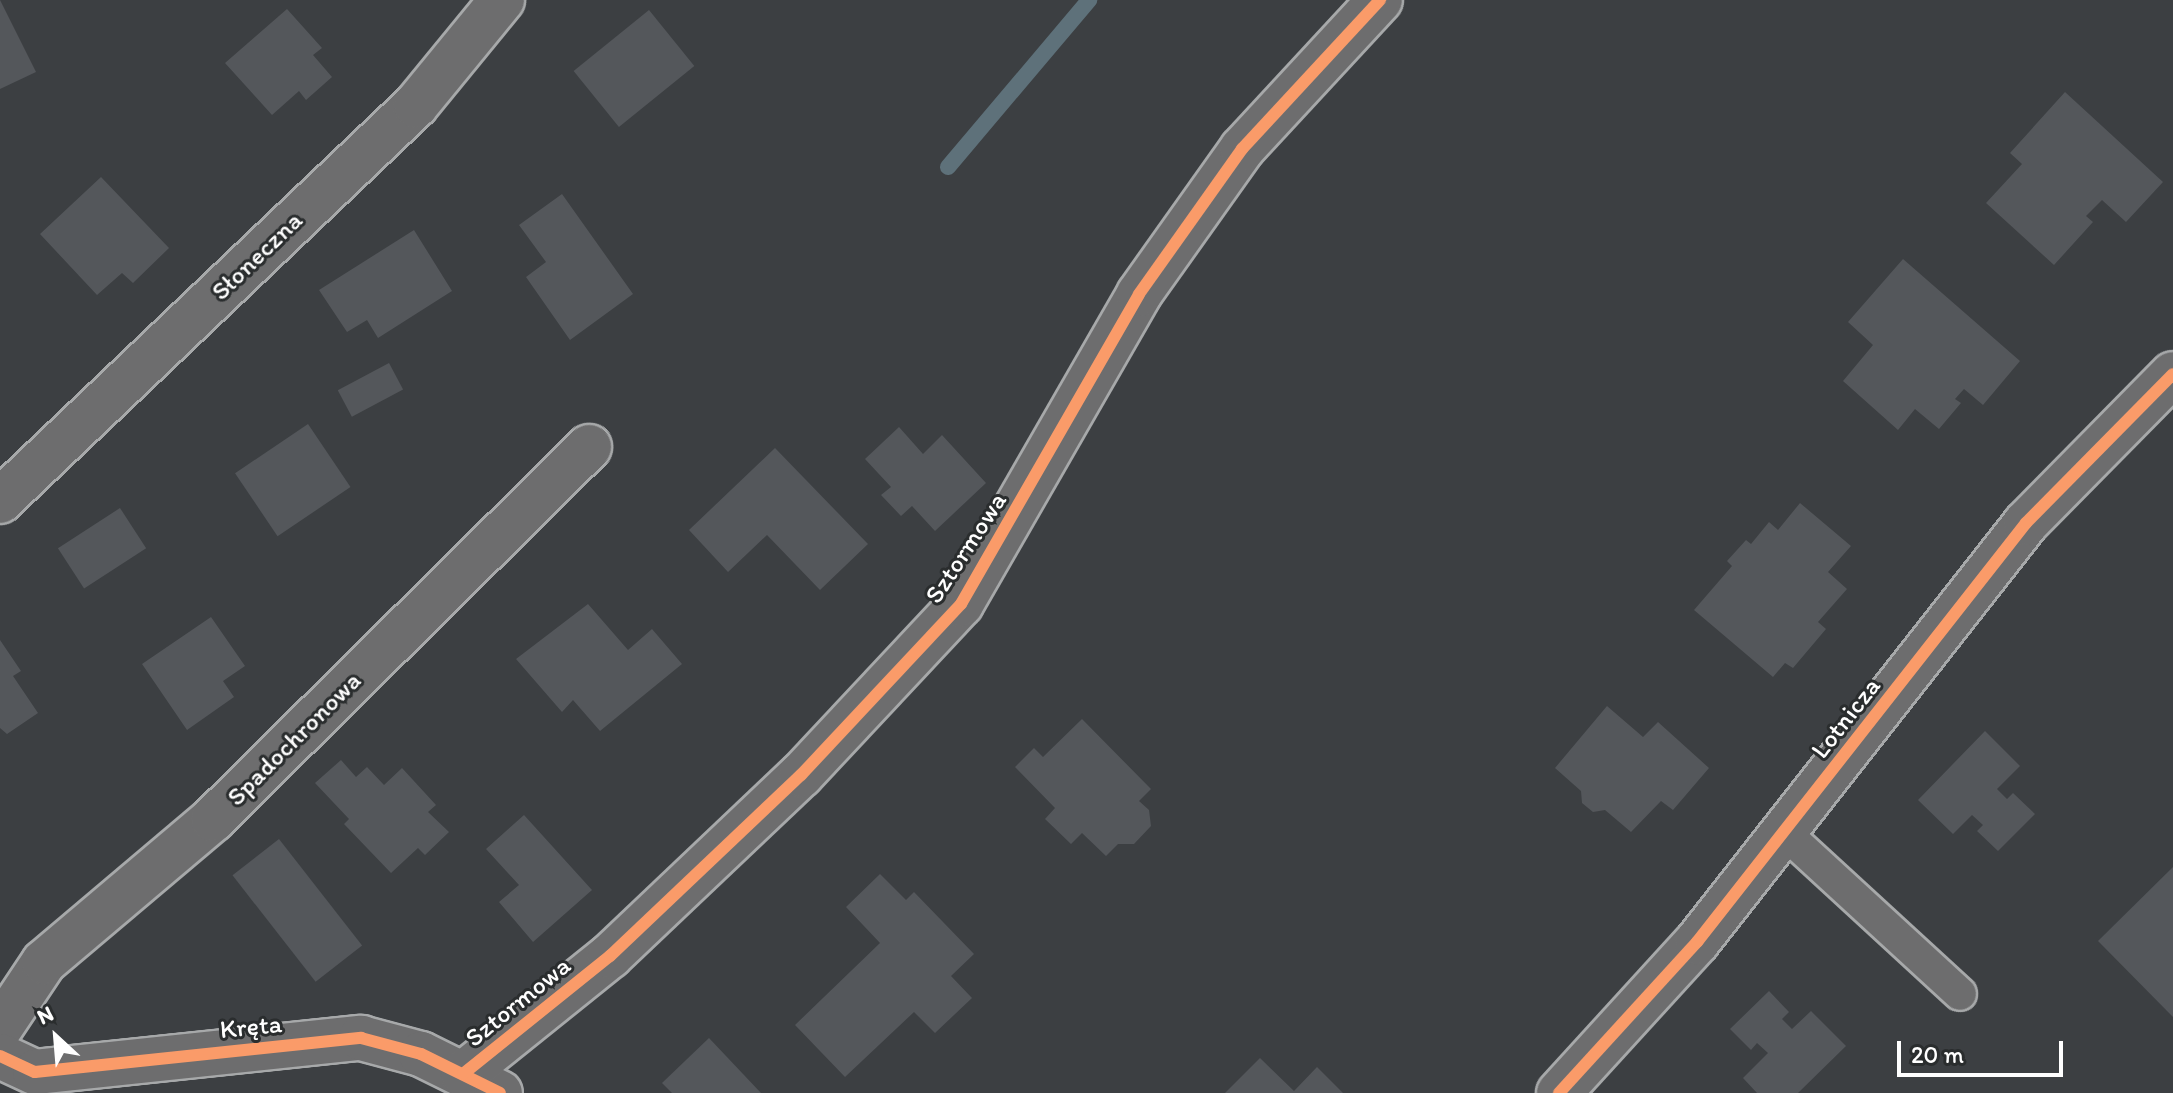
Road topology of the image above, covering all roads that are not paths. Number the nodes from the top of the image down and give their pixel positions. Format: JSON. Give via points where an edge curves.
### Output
{"nodes":[{"id":1,"x":502,"y":0,"type":"edge"},
{"id":2,"x":1380,"y":0,"type":"edge"},
{"id":3,"x":2173,"y":374,"type":"edge"},
{"id":4,"x":589,"y":447,"type":"dead end"},
{"id":5,"x":0,"y":501,"type":"edge"},
{"id":6,"x":1784,"y":832,"type":"junction"},
{"id":7,"x":1960,"y":994,"type":"dead end"},
{"id":8,"x":0,"y":1028,"type":"edge"},
{"id":9,"x":0,"y":1056,"type":"edge"},
{"id":10,"x":482,"y":1084,"type":"edge"},
{"id":11,"x":1559,"y":1093,"type":"edge"}],
"edges":[{"from":1,"to":5,"type":"street","name":"Słoneczna","via":[[416,105]]},
{"from":2,"to":10,"type":"street","name":"Sztormowa","via":[[1242,149],[1139,294],[961,604],[801,775]]},
{"from":3,"to":6,"type":"street","name":"Lotnicza","via":[[2026,523]]},
{"from":4,"to":8,"type":"street","name":"Spadochronowa","via":[[213,819],[44,962]]},
{"from":6,"to":7,"type":"lane"},
{"from":6,"to":11,"type":"street","name":"Lotnicza","via":[[1697,942]]},
{"from":9,"to":10,"type":"street","name":"Kręta","via":[[35,1072],[361,1038],[421,1054]]}]}
